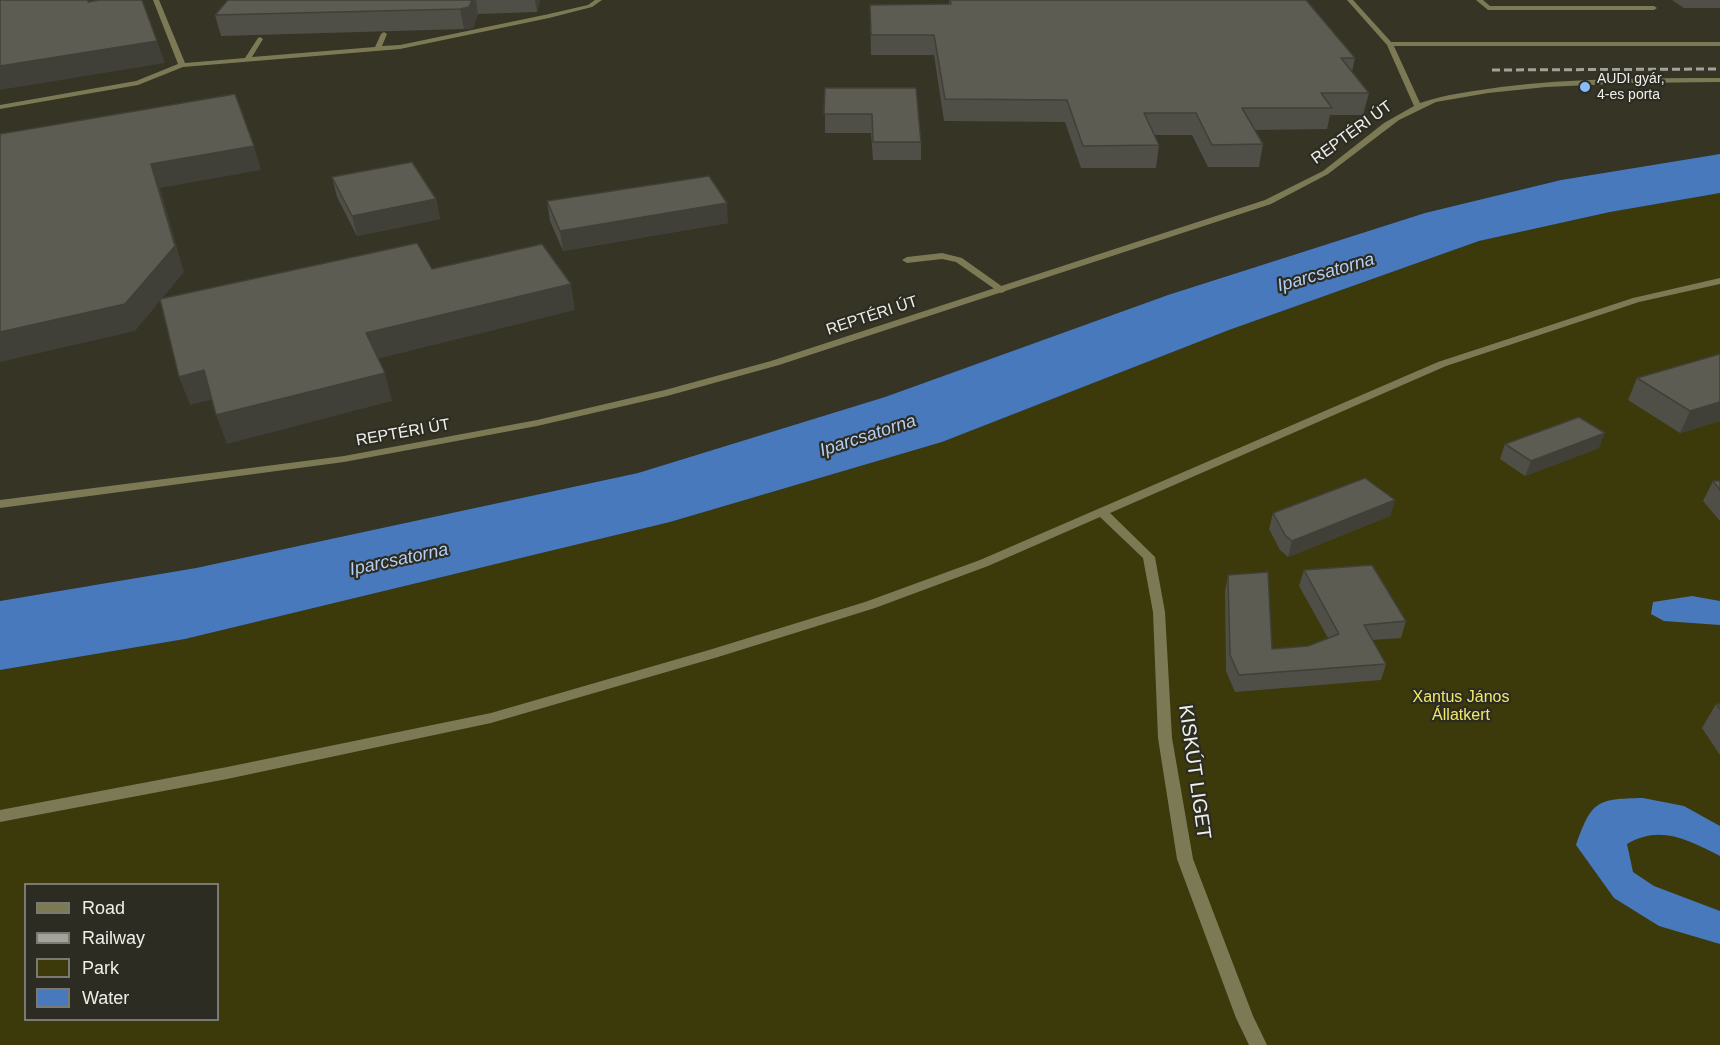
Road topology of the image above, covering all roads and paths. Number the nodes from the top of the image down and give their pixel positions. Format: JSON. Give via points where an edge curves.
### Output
{"nodes":[{"id":1,"x":156,"y":0,"type":"edge"},
{"id":2,"x":599,"y":0,"type":"edge"},
{"id":3,"x":1350,"y":0,"type":"edge"},
{"id":4,"x":1479,"y":0,"type":"edge"},
{"id":5,"x":1654,"y":8,"type":"dead end"},
{"id":6,"x":384,"y":34,"type":"edge"},
{"id":7,"x":260,"y":39,"type":"edge"},
{"id":8,"x":1390,"y":44,"type":"junction"},
{"id":9,"x":1720,"y":44,"type":"edge"},
{"id":10,"x":376,"y":50,"type":"junction"},
{"id":11,"x":247,"y":60,"type":"junction"},
{"id":12,"x":182,"y":65,"type":"junction"},
{"id":13,"x":1720,"y":80,"type":"edge"},
{"id":14,"x":1418,"y":106,"type":"junction"},
{"id":15,"x":0,"y":107,"type":"edge"},
{"id":16,"x":907,"y":260,"type":"dead end"},
{"id":17,"x":1720,"y":281,"type":"edge"},
{"id":18,"x":1002,"y":290,"type":"junction"},
{"id":19,"x":0,"y":504,"type":"edge"},
{"id":20,"x":1101,"y":511,"type":"junction"},
{"id":21,"x":0,"y":816,"type":"edge"},
{"id":22,"x":1258,"y":1045,"type":"edge"}],
"edges":[{"from":1,"to":12,"type":"street"},
{"from":2,"to":10,"type":"street","via":[[590,6]]},
{"from":3,"to":8,"type":"street"},
{"from":4,"to":5,"type":"street","via":[[1488,8]]},
{"from":6,"to":10,"type":"street"},
{"from":7,"to":11,"type":"street"},
{"from":8,"to":9,"type":"street"},
{"from":8,"to":14,"type":"street"},
{"from":10,"to":11,"type":"street"},
{"from":11,"to":12,"type":"street"},
{"from":12,"to":15,"type":"street","via":[[138,83]]},
{"from":13,"to":14,"type":"street","name":"REPTÉRI ÚT","via":[[1533,84]]},
{"from":14,"to":18,"type":"street","name":"REPTÉRI ÚT","via":[[1387,123],[1308,183],[1268,202]]},
{"from":16,"to":18,"type":"street","via":[[942,256],[959,260]]},
{"from":17,"to":20,"type":"street","via":[[1636,300],[1442,364]]},
{"from":18,"to":19,"type":"street","name":"REPTÉRI ÚT","via":[[775,363],[537,423],[344,459]]},
{"from":20,"to":21,"type":"street","via":[[984,563],[870,605],[491,718]]},
{"from":20,"to":22,"type":"street","name":"KISKÚT LIGET","via":[[1149,557],[1159,612],[1166,738],[1185,859]]}]}
